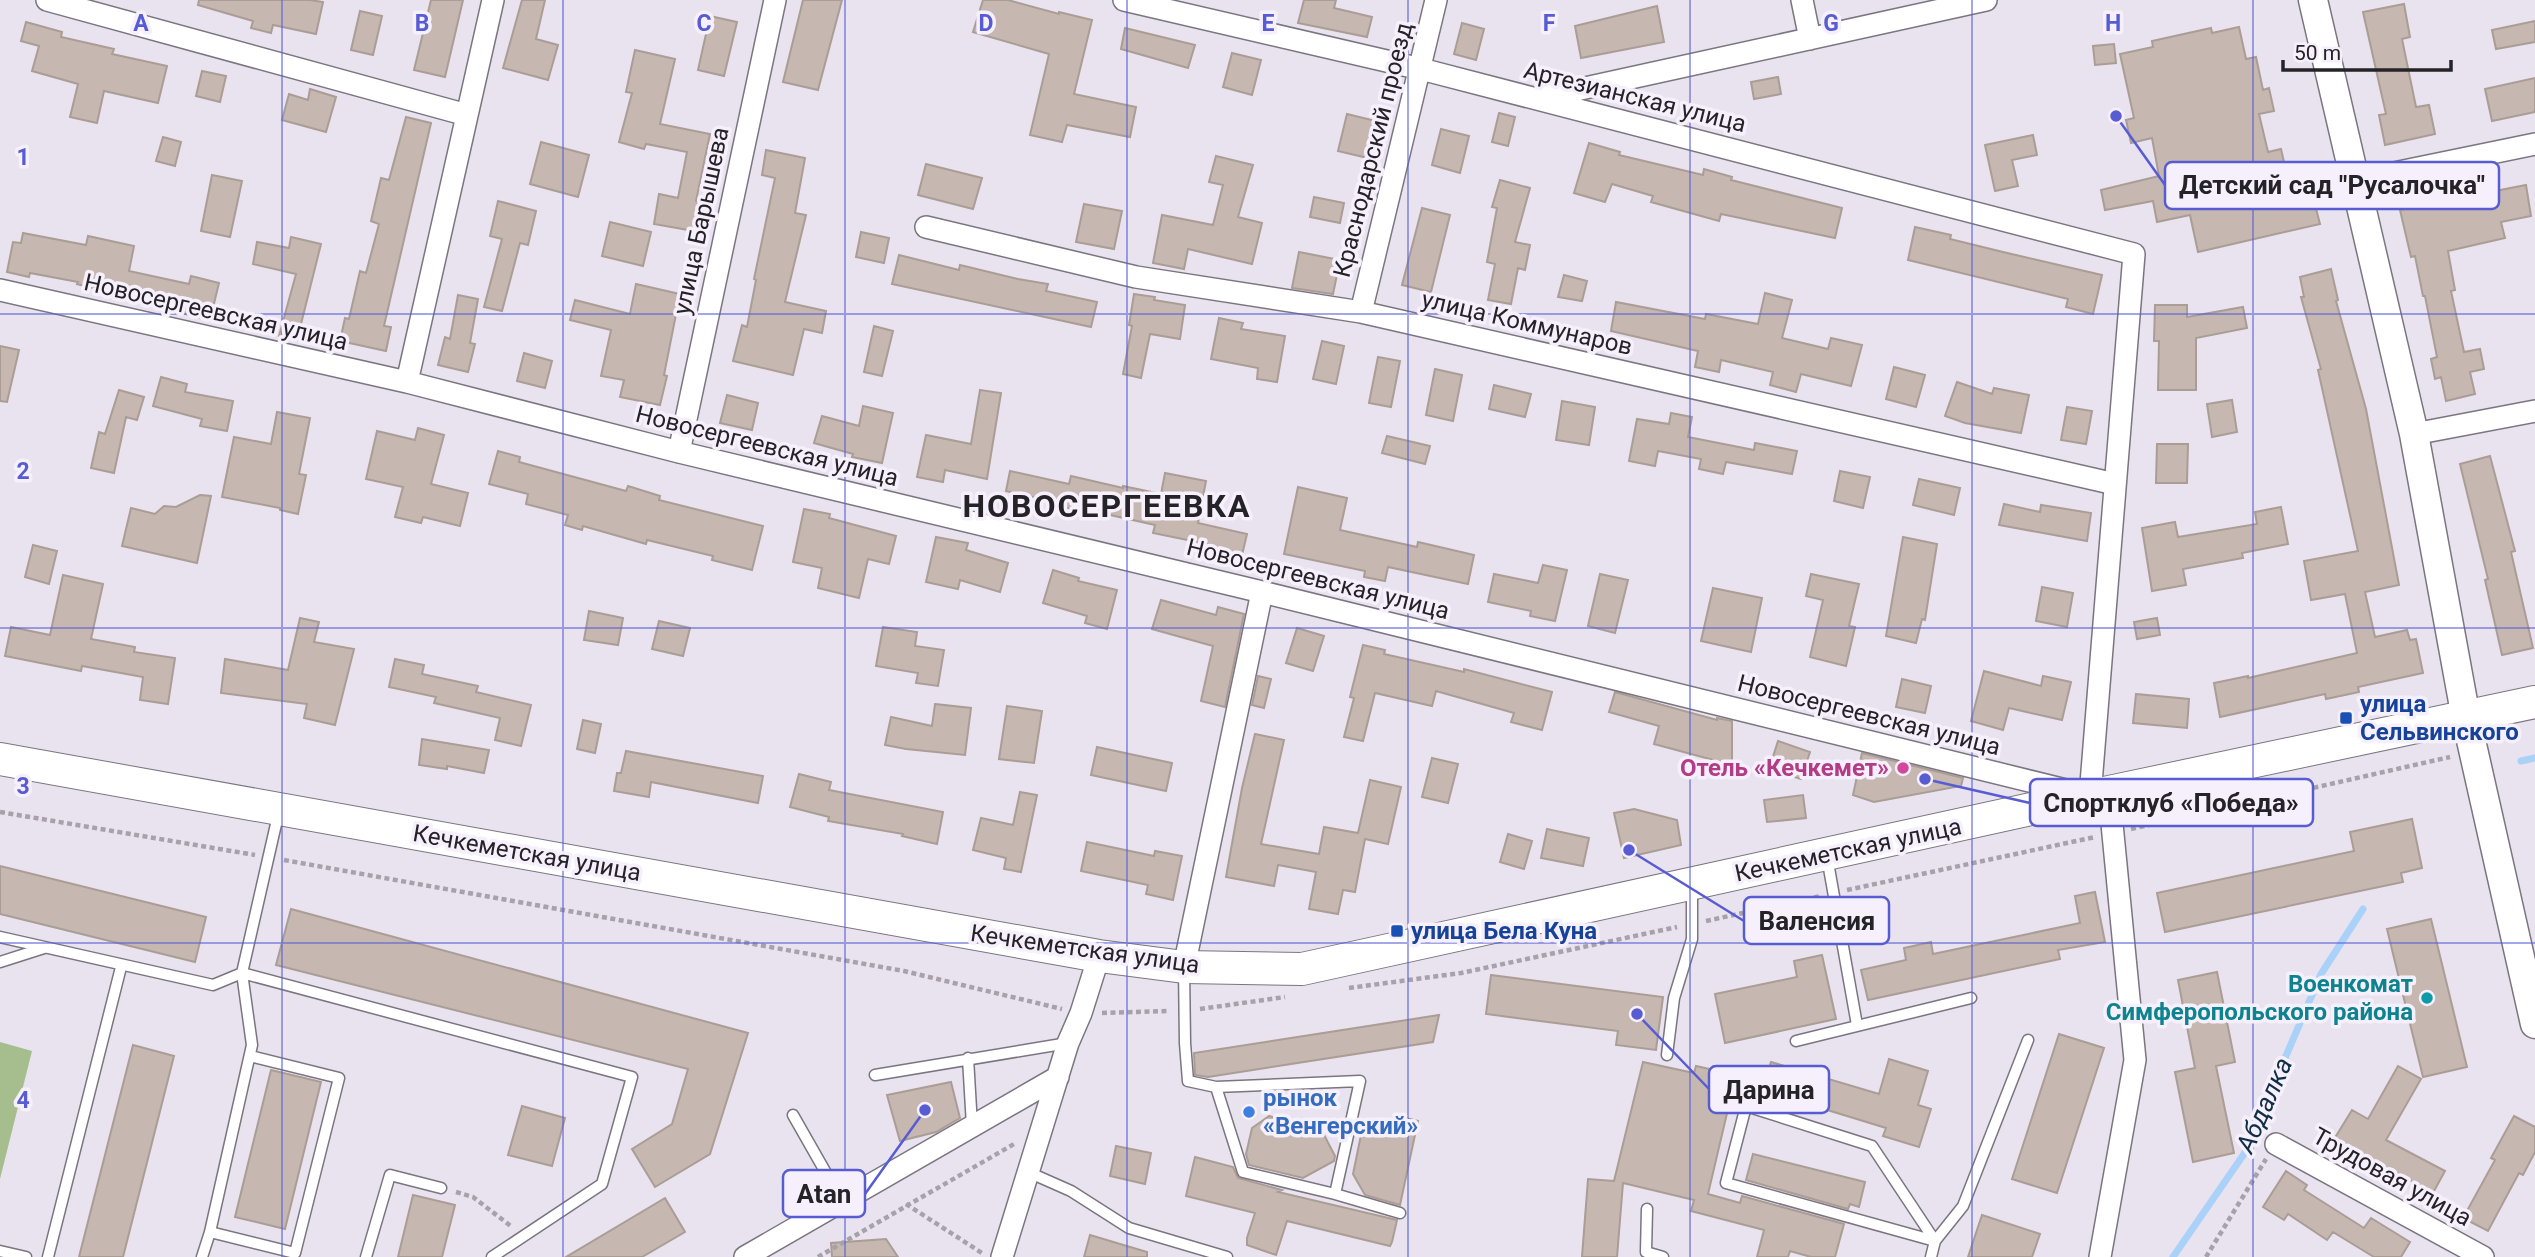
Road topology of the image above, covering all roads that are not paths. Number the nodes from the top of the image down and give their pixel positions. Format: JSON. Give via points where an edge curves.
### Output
{"nodes":[{"id":1,"x":47,"y":0,"type":"edge"},
{"id":2,"x":493,"y":0,"type":"edge"},
{"id":3,"x":775,"y":0,"type":"edge"},
{"id":4,"x":1124,"y":0,"type":"edge"},
{"id":5,"x":1436,"y":0,"type":"edge"},
{"id":6,"x":1802,"y":0,"type":"edge"},
{"id":7,"x":1986,"y":0,"type":"edge"},
{"id":8,"x":2314,"y":0,"type":"edge"},
{"id":9,"x":1810,"y":39,"type":"junction"},
{"id":10,"x":1421,"y":69,"type":"junction"},
{"id":11,"x":1538,"y":99,"type":"junction"},
{"id":12,"x":467,"y":115,"type":"junction"},
{"id":13,"x":2535,"y":144,"type":"edge"},
{"id":14,"x":2355,"y":181,"type":"junction"},
{"id":15,"x":926,"y":227,"type":"dead end"},
{"id":16,"x":0,"y":290,"type":"edge"},
{"id":17,"x":1361,"y":312,"type":"junction"},
{"id":18,"x":407,"y":382,"type":"junction"},
{"id":19,"x":2535,"y":411,"type":"edge"},
{"id":20,"x":2414,"y":435,"type":"junction"},
{"id":21,"x":679,"y":452,"type":"junction"},
{"id":22,"x":2115,"y":484,"type":"junction"},
{"id":23,"x":1262,"y":592,"type":"junction"},
{"id":24,"x":2535,"y":702,"type":"edge"},
{"id":25,"x":2466,"y":718,"type":"junction"},
{"id":26,"x":0,"y":759,"type":"edge"},
{"id":27,"x":2099,"y":795,"type":"junction"},
{"id":28,"x":280,"y":808,"type":"junction"},
{"id":29,"x":1827,"y":854,"type":"junction"},
{"id":30,"x":1692,"y":884,"type":"junction"},
{"id":31,"x":0,"y":937,"type":"edge"},
{"id":32,"x":45,"y":948,"type":"junction"},
{"id":33,"x":1099,"y":956,"type":"junction"},
{"id":34,"x":0,"y":962,"type":"edge"},
{"id":35,"x":121,"y":967,"type":"junction"},
{"id":36,"x":1184,"y":967,"type":"junction"},
{"id":37,"x":242,"y":973,"type":"junction"},
{"id":38,"x":1971,"y":998,"type":"dead end"},
{"id":39,"x":2533,"y":1009,"type":"edge"},
{"id":40,"x":1857,"y":1025,"type":"junction"},
{"id":41,"x":2028,"y":1040,"type":"dead end"},
{"id":42,"x":1796,"y":1041,"type":"dead end"},
{"id":43,"x":1068,"y":1043,"type":"junction"},
{"id":44,"x":1667,"y":1055,"type":"dead end"},
{"id":45,"x":250,"y":1056,"type":"junction"},
{"id":46,"x":968,"y":1058,"type":"junction"},
{"id":47,"x":875,"y":1075,"type":"dead end"},
{"id":48,"x":1058,"y":1077,"type":"junction"},
{"id":49,"x":1216,"y":1087,"type":"junction"},
{"id":50,"x":793,"y":1115,"type":"dead end"},
{"id":51,"x":972,"y":1126,"type":"junction"},
{"id":52,"x":2276,"y":1144,"type":"road end"},
{"id":53,"x":1028,"y":1172,"type":"junction"},
{"id":54,"x":441,"y":1188,"type":"road end"},
{"id":55,"x":1335,"y":1194,"type":"junction"},
{"id":56,"x":842,"y":1201,"type":"junction"},
{"id":57,"x":1647,"y":1209,"type":"dead end"},
{"id":58,"x":1400,"y":1213,"type":"dead end"},
{"id":59,"x":210,"y":1232,"type":"junction"},
{"id":60,"x":1935,"y":1241,"type":"junction"},
{"id":61,"x":0,"y":1251,"type":"edge"},
{"id":62,"x":26,"y":1257,"type":"edge"},
{"id":63,"x":48,"y":1257,"type":"edge"},
{"id":64,"x":202,"y":1257,"type":"edge"},
{"id":65,"x":366,"y":1257,"type":"edge"},
{"id":66,"x":492,"y":1257,"type":"edge"},
{"id":67,"x":745,"y":1257,"type":"edge"},
{"id":68,"x":1002,"y":1257,"type":"edge"},
{"id":69,"x":1227,"y":1257,"type":"edge"},
{"id":70,"x":1663,"y":1257,"type":"edge"},
{"id":71,"x":1931,"y":1257,"type":"edge"},
{"id":72,"x":2101,"y":1257,"type":"edge"},
{"id":73,"x":2483,"y":1257,"type":"edge"}],
"edges":[{"from":1,"to":12,"type":"street"},
{"from":2,"to":12,"type":"street"},
{"from":3,"to":21,"type":"street","name":"улица Барышева"},
{"from":4,"to":10,"type":"street","name":"Артезианская улица"},
{"from":5,"to":10,"type":"street","name":"Краснодарский проезд"},
{"from":6,"to":9,"type":"street"},
{"from":7,"to":9,"type":"street"},
{"from":8,"to":14,"type":"street"},
{"from":9,"to":11,"type":"street"},
{"from":10,"to":11,"type":"street","name":"Артезианская улица"},
{"from":10,"to":17,"type":"street","name":"Краснодарский проезд"},
{"from":11,"to":22,"type":"street","name":"Артезианская улица","via":[[2131,252],[2135,258]]},
{"from":12,"to":18,"type":"street"},
{"from":13,"to":14,"type":"street"},
{"from":14,"to":20,"type":"street"},
{"from":15,"to":17,"type":"street","name":"улица Коммунаров","via":[[1136,277]]},
{"from":16,"to":18,"type":"street","name":"Новосергеевская улица"},
{"from":17,"to":22,"type":"street","name":"улица Коммунаров"},
{"from":18,"to":21,"type":"street","name":"Новосергеевская улица"},
{"from":19,"to":20,"type":"street"},
{"from":20,"to":25,"type":"street"},
{"from":21,"to":23,"type":"street","name":"Новосергеевская улица"},
{"from":22,"to":27,"type":"street"},
{"from":23,"to":27,"type":"street","name":"Новосергеевская улица"},
{"from":23,"to":36,"type":"street"},
{"from":24,"to":25,"type":"main road","name":"Кечкеметская улица"},
{"from":25,"to":27,"type":"main road","name":"Кечкеметская улица"},
{"from":25,"to":39,"type":"street"},
{"from":26,"to":28,"type":"main road","name":"Кечкеметская улица"},
{"from":27,"to":29,"type":"main road","name":"Кечкеметская улица"},
{"from":27,"to":72,"type":"street","via":[[2112,833],[2134,1060]]},
{"from":28,"to":33,"type":"main road","name":"Кечкеметская улица"},
{"from":28,"to":37,"type":"lane"},
{"from":29,"to":30,"type":"main road","name":"Кечкеметская улица"},
{"from":29,"to":40,"type":"lane"},
{"from":30,"to":36,"type":"main road","name":"Кечкеметская улица","via":[[1301,969]]},
{"from":30,"to":44,"type":"lane","via":[[1688,957],[1674,998]]},
{"from":31,"to":32,"type":"lane"},
{"from":32,"to":34,"type":"lane"},
{"from":32,"to":35,"type":"lane"},
{"from":33,"to":36,"type":"main road","name":"Кечкеметская улица"},
{"from":33,"to":43,"type":"street"},
{"from":35,"to":37,"type":"lane","via":[[213,985]]},
{"from":35,"to":63,"type":"lane"},
{"from":36,"to":49,"type":"lane","via":[[1188,1081]]},
{"from":37,"to":45,"type":"lane"},
{"from":37,"to":66,"type":"lane","via":[[632,1077],[622,1091],[602,1184]]},
{"from":38,"to":40,"type":"lane"},
{"from":40,"to":42,"type":"lane"},
{"from":41,"to":60,"type":"lane","via":[[1963,1206]]},
{"from":43,"to":46,"type":"lane"},
{"from":43,"to":48,"type":"street"},
{"from":45,"to":59,"type":"lane"},
{"from":45,"to":59,"type":"lane","via":[[339,1078],[295,1253]]},
{"from":46,"to":47,"type":"lane"},
{"from":46,"to":51,"type":"lane"},
{"from":48,"to":51,"type":"street"},
{"from":48,"to":53,"type":"street"},
{"from":49,"to":55,"type":"lane","via":[[1243,1172]]},
{"from":49,"to":55,"type":"lane","via":[[1360,1081]]},
{"from":50,"to":56,"type":"lane"},
{"from":51,"to":56,"type":"street"},
{"from":52,"to":73,"type":"street","name":"Трудовая улица"},
{"from":53,"to":68,"type":"street"},
{"from":53,"to":69,"type":"lane","via":[[1071,1191],[1129,1228]]},
{"from":54,"to":65,"type":"lane","via":[[390,1175]]},
{"from":55,"to":58,"type":"lane"},
{"from":56,"to":67,"type":"street"},
{"from":57,"to":70,"type":"lane","via":[[1646,1252]]},
{"from":59,"to":64,"type":"lane"},
{"from":60,"to":60,"type":"lane","via":[[1872,1146],[1746,1106],[1727,1183]]},
{"from":60,"to":71,"type":"lane"},
{"from":61,"to":62,"type":"lane"}]}
